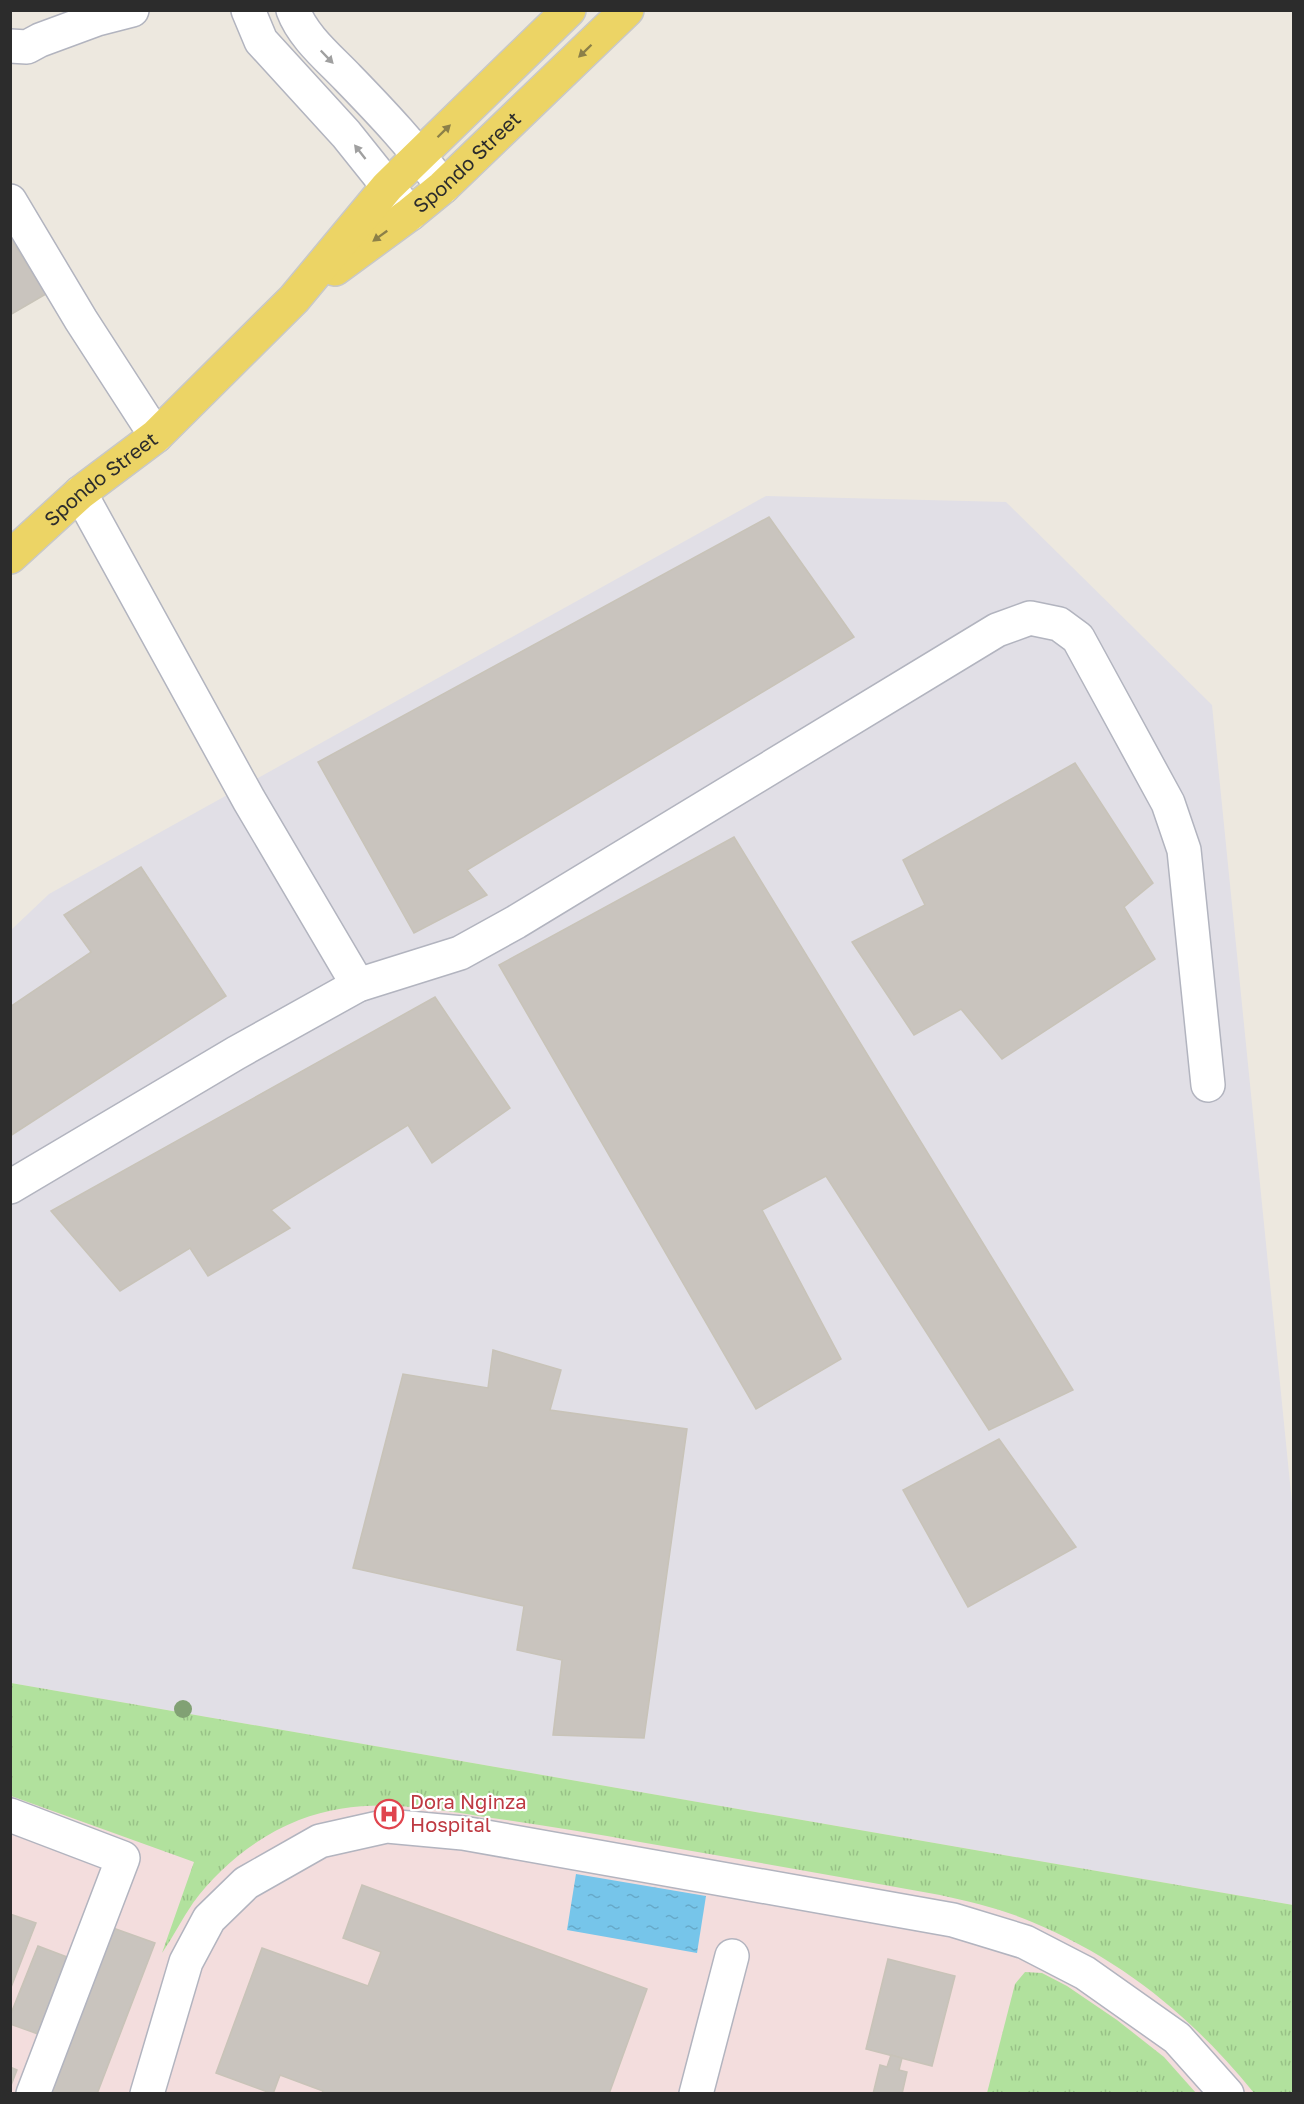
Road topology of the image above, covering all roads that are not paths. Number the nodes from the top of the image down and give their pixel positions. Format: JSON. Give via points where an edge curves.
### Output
{"nodes":[{"id":1,"x":71,"y":10,"type":"edge"},
{"id":2,"x":132,"y":10,"type":"edge"},
{"id":3,"x":248,"y":10,"type":"edge"},
{"id":4,"x":293,"y":10,"type":"edge"},
{"id":5,"x":569,"y":10,"type":"edge"},
{"id":6,"x":627,"y":10,"type":"edge"},
{"id":7,"x":25,"y":43,"type":"edge"},
{"id":8,"x":420,"y":155,"type":"junction"},
{"id":9,"x":387,"y":187,"type":"junction"},
{"id":10,"x":443,"y":187,"type":"junction"},
{"id":11,"x":10,"y":201,"type":"edge"},
{"id":12,"x":410,"y":214,"type":"junction"},
{"id":13,"x":294,"y":299,"type":"junction"},
{"id":14,"x":156,"y":436,"type":"junction"},
{"id":15,"x":80,"y":493,"type":"junction"},
{"id":16,"x":10,"y":557,"type":"edge"},
{"id":17,"x":358,"y":985,"type":"junction"},
{"id":18,"x":1208,"y":1085,"type":"dead end"},
{"id":19,"x":10,"y":1187,"type":"edge"},
{"id":20,"x":10,"y":1815,"type":"edge"},
{"id":21,"x":732,"y":1956,"type":"dead end"},
{"id":22,"x":33,"y":2094,"type":"edge"},
{"id":23,"x":147,"y":2094,"type":"edge"},
{"id":24,"x":696,"y":2094,"type":"edge"},
{"id":25,"x":1227,"y":2094,"type":"edge"}],
"edges":[{"from":1,"to":7,"type":"lane"},
{"from":2,"to":7,"type":"lane"},
{"from":9,"to":3,"type":"lane","one_way":true,"via":[[346,134],[261,41]]},
{"from":4,"to":8,"type":"lane","one_way":true,"via":[[317,46]]},
{"from":8,"to":5,"type":"main road","name":"Spondo Street","one_way":true},
{"from":6,"to":10,"type":"main road","name":"Spondo Street","one_way":true},
{"from":8,"to":9,"type":"main road","name":"Spondo Street"},
{"from":8,"to":10,"type":"lane"},
{"from":9,"to":12,"type":"lane"},
{"from":9,"to":13,"type":"main road","name":"Spondo Street"},
{"from":10,"to":12,"type":"main road","name":"Spondo Street"},
{"from":11,"to":14,"type":"lane"},
{"from":12,"to":13,"type":"main road","name":"Spondo Street","one_way":true},
{"from":13,"to":14,"type":"main road","name":"Spondo Street"},
{"from":14,"to":15,"type":"main road","name":"Spondo Street"},
{"from":15,"to":16,"type":"main road","name":"Spondo Street"},
{"from":15,"to":17,"type":"lane","via":[[249,800]]},
{"from":17,"to":18,"type":"lane","via":[[460,953],[997,630],[1030,618],[1059,624],[1078,638],[1168,803],[1185,850]]},
{"from":17,"to":19,"type":"lane"},
{"from":20,"to":22,"type":"lane","via":[[123,1858]]},
{"from":21,"to":24,"type":"lane"},
{"from":23,"to":25,"type":"lane","via":[[186,1962],[209,1919],[246,1883],[320,1841],[387,1826],[463,1833],[953,1920],[1025,1942],[1085,1973],[1177,2038]]}]}
